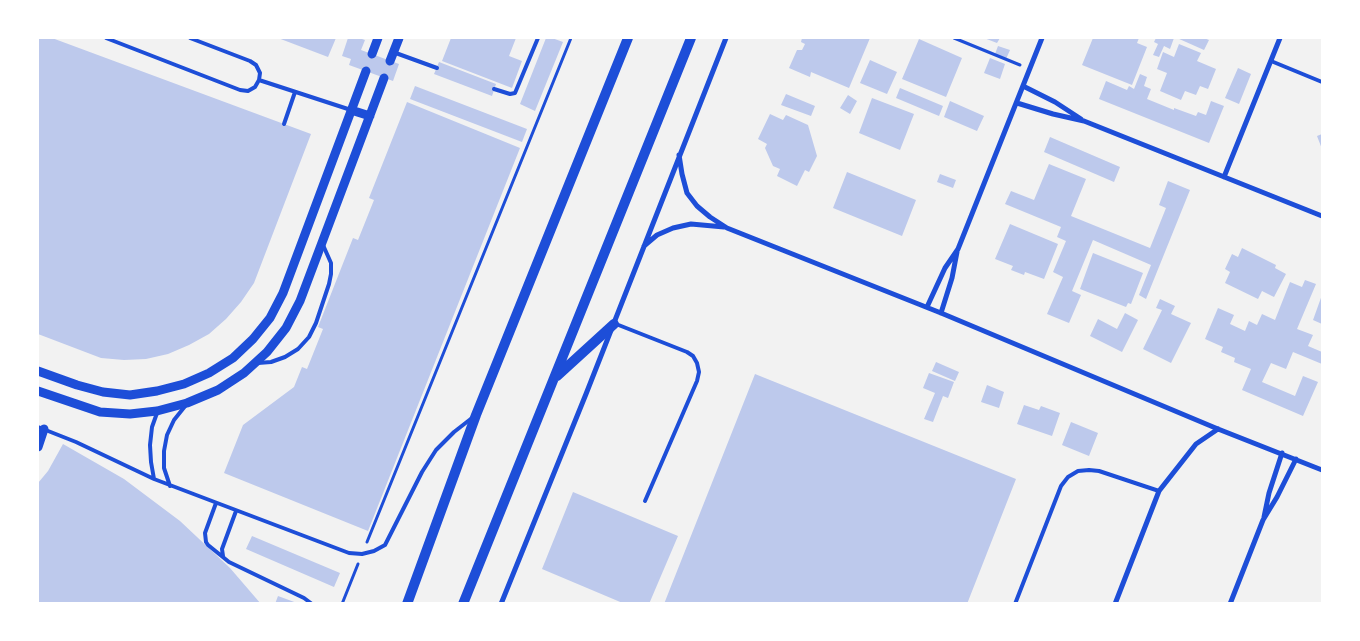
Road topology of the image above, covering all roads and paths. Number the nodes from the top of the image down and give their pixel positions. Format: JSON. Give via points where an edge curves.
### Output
{"nodes":[{"id":1,"x":106,"y":38,"type":"edge"},
{"id":2,"x":190,"y":38,"type":"edge"},
{"id":3,"x":378,"y":38,"type":"edge"},
{"id":4,"x":399,"y":38,"type":"edge"},
{"id":5,"x":538,"y":38,"type":"edge"},
{"id":6,"x":571,"y":38,"type":"edge"},
{"id":7,"x":628,"y":38,"type":"edge"},
{"id":8,"x":691,"y":38,"type":"edge"},
{"id":9,"x":726,"y":38,"type":"edge"},
{"id":10,"x":954,"y":38,"type":"edge"},
{"id":11,"x":1042,"y":38,"type":"edge"},
{"id":12,"x":1280,"y":38,"type":"edge"},
{"id":13,"x":372,"y":54,"type":"dead end"},
{"id":14,"x":392,"y":56,"type":"joint"},
{"id":15,"x":1271,"y":61,"type":"junction"},
{"id":16,"x":437,"y":68,"type":"dead end"},
{"id":17,"x":1029,"y":69,"type":"junction"},
{"id":18,"x":366,"y":71,"type":"dead end"},
{"id":19,"x":384,"y":78,"type":"dead end"},
{"id":20,"x":259,"y":80,"type":"junction"},
{"id":21,"x":1322,"y":82,"type":"edge"},
{"id":22,"x":1023,"y":86,"type":"junction"},
{"id":23,"x":494,"y":90,"type":"dead end"},
{"id":24,"x":295,"y":92,"type":"junction"},
{"id":25,"x":1017,"y":103,"type":"junction"},
{"id":26,"x":351,"y":110,"type":"junction"},
{"id":27,"x":370,"y":116,"type":"junction"},
{"id":28,"x":1084,"y":121,"type":"junction"},
{"id":29,"x":284,"y":124,"type":"dead end"},
{"id":30,"x":679,"y":155,"type":"junction"},
{"id":31,"x":1224,"y":177,"type":"junction"},
{"id":32,"x":1322,"y":216,"type":"edge"},
{"id":33,"x":727,"y":228,"type":"junction"},
{"id":34,"x":322,"y":244,"type":"junction"},
{"id":35,"x":643,"y":246,"type":"junction"},
{"id":36,"x":958,"y":249,"type":"junction"},
{"id":37,"x":927,"y":307,"type":"junction"},
{"id":38,"x":941,"y":313,"type":"junction"},
{"id":39,"x":614,"y":324,"type":"junction"},
{"id":40,"x":255,"y":363,"type":"junction"},
{"id":41,"x":38,"y":371,"type":"edge"},
{"id":42,"x":554,"y":378,"type":"junction"},
{"id":43,"x":38,"y":391,"type":"edge"},
{"id":44,"x":187,"y":403,"type":"junction"},
{"id":45,"x":157,"y":411,"type":"junction"},
{"id":46,"x":476,"y":415,"type":"junction"},
{"id":47,"x":41,"y":428,"type":"edge"},
{"id":48,"x":1218,"y":429,"type":"junction"},
{"id":49,"x":38,"y":447,"type":"edge"},
{"id":50,"x":1282,"y":453,"type":"junction"},
{"id":51,"x":1296,"y":459,"type":"junction"},
{"id":52,"x":1322,"y":470,"type":"edge"},
{"id":53,"x":154,"y":480,"type":"junction"},
{"id":54,"x":170,"y":486,"type":"junction"},
{"id":55,"x":1159,"y":491,"type":"junction"},
{"id":56,"x":645,"y":501,"type":"dead end"},
{"id":57,"x":216,"y":503,"type":"junction"},
{"id":58,"x":236,"y":511,"type":"junction"},
{"id":59,"x":1263,"y":520,"type":"junction"},
{"id":60,"x":362,"y":554,"type":"junction"},
{"id":61,"x":224,"y":558,"type":"junction"},
{"id":62,"x":312,"y":604,"type":"edge"},
{"id":63,"x":342,"y":604,"type":"edge"},
{"id":64,"x":407,"y":604,"type":"edge"},
{"id":65,"x":463,"y":604,"type":"edge"},
{"id":66,"x":501,"y":604,"type":"edge"},
{"id":67,"x":1014,"y":604,"type":"edge"},
{"id":68,"x":1116,"y":604,"type":"edge"},
{"id":69,"x":1230,"y":604,"type":"edge"}],
"edges":[{"from":1,"to":20,"type":"lane","via":[[240,90],[248,91]]},
{"from":2,"to":20,"type":"lane","via":[[250,61],[260,73]]},
{"from":3,"to":13,"type":"street"},
{"from":4,"to":14,"type":"street"},
{"from":5,"to":23,"type":"lane","via":[[515,93]]},
{"from":6,"to":60,"type":"path"},
{"from":7,"to":46,"type":"main road"},
{"from":8,"to":42,"type":"main road"},
{"from":9,"to":30,"type":"street"},
{"from":10,"to":17,"type":"path"},
{"from":11,"to":17,"type":"street"},
{"from":12,"to":15,"type":"street"},
{"from":14,"to":16,"type":"lane"},
{"from":15,"to":21,"type":"lane"},
{"from":15,"to":31,"type":"street"},
{"from":17,"to":22,"type":"street"},
{"from":18,"to":26,"type":"street"},
{"from":19,"to":27,"type":"street"},
{"from":20,"to":24,"type":"lane"},
{"from":22,"to":25,"type":"street"},
{"from":22,"to":28,"type":"street"},
{"from":24,"to":26,"type":"lane"},
{"from":24,"to":29,"type":"lane"},
{"from":25,"to":28,"type":"street"},
{"from":25,"to":36,"type":"street"},
{"from":26,"to":27,"type":"street"},
{"from":26,"to":41,"type":"street","via":[[283,294],[270,318],[232,358],[184,384],[157,392],[130,394],[103,392]]},
{"from":27,"to":34,"type":"street"},
{"from":28,"to":31,"type":"street"},
{"from":30,"to":33,"type":"street","via":[[687,193],[697,206]]},
{"from":30,"to":35,"type":"street"},
{"from":31,"to":32,"type":"street"},
{"from":33,"to":35,"type":"street","via":[[691,224],[657,235]]},
{"from":33,"to":37,"type":"street"},
{"from":34,"to":40,"type":"street","via":[[286,328]]},
{"from":34,"to":40,"type":"lane","via":[[331,263],[331,274],[309,337],[285,357]]},
{"from":35,"to":39,"type":"street"},
{"from":36,"to":37,"type":"street","via":[[945,268]]},
{"from":36,"to":38,"type":"street"},
{"from":37,"to":38,"type":"street"},
{"from":38,"to":48,"type":"street"},
{"from":39,"to":42,"type":"main road"},
{"from":39,"to":56,"type":"lane","via":[[687,352],[697,363],[696,381]]},
{"from":39,"to":66,"type":"street"},
{"from":40,"to":44,"type":"street","via":[[218,390]]},
{"from":42,"to":65,"type":"main road"},
{"from":43,"to":45,"type":"street","via":[[100,412],[130,414]]},
{"from":44,"to":45,"type":"street"},
{"from":44,"to":54,"type":"lane","via":[[167,435],[164,468]]},
{"from":45,"to":53,"type":"lane","via":[[150,445]]},
{"from":46,"to":60,"type":"lane","via":[[436,450],[384,545],[374,552]]},
{"from":46,"to":64,"type":"main road"},
{"from":47,"to":49,"type":"street"},
{"from":47,"to":53,"type":"lane"},
{"from":48,"to":50,"type":"street"},
{"from":48,"to":55,"type":"street","via":[[1196,444]]},
{"from":50,"to":51,"type":"street"},
{"from":50,"to":59,"type":"street"},
{"from":51,"to":52,"type":"street"},
{"from":51,"to":59,"type":"street"},
{"from":53,"to":54,"type":"lane"},
{"from":54,"to":57,"type":"lane"},
{"from":55,"to":67,"type":"lane","via":[[1099,471],[1078,471],[1068,477],[1061,486]]},
{"from":55,"to":68,"type":"street"},
{"from":57,"to":58,"type":"lane"},
{"from":57,"to":61,"type":"lane","via":[[205,539]]},
{"from":58,"to":60,"type":"lane","via":[[349,553]]},
{"from":58,"to":61,"type":"lane","via":[[222,549]]},
{"from":59,"to":69,"type":"street"},
{"from":60,"to":63,"type":"path"},
{"from":61,"to":62,"type":"lane"}]}
